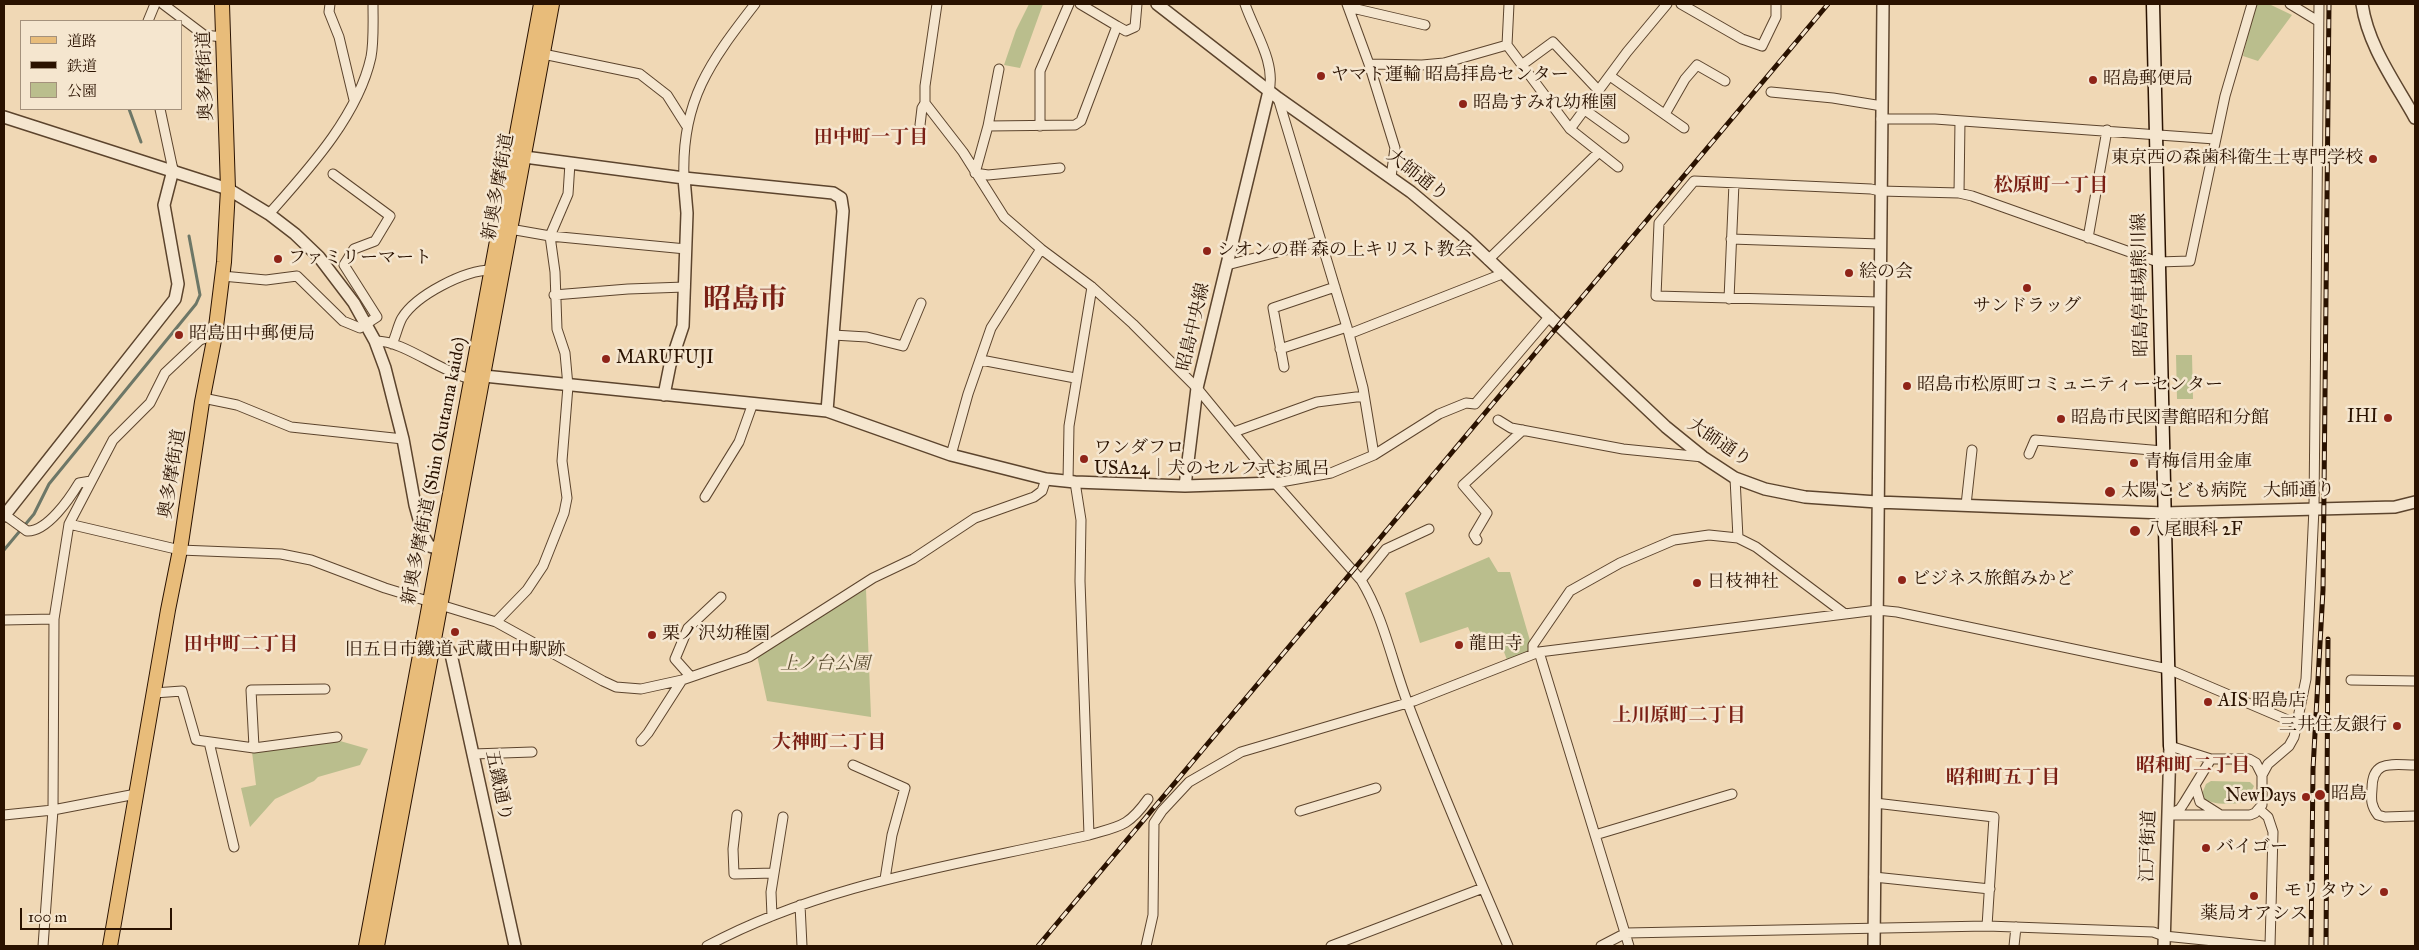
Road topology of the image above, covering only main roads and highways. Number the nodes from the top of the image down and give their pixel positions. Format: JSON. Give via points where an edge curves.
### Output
{"nodes":[{"id":1,"x":222,"y":4,"type":"edge"},
{"id":2,"x":541,"y":4,"type":"edge"},
{"id":3,"x":552,"y":4,"type":"edge"},
{"id":4,"x":2153,"y":4,"type":"edge"},
{"id":5,"x":518,"y":156,"type":"junction"},
{"id":6,"x":477,"y":378,"type":"junction"},
{"id":7,"x":435,"y":604,"type":"junction"},
{"id":8,"x":2170,"y":746,"type":"road end"},
{"id":9,"x":110,"y":946,"type":"edge"},
{"id":10,"x":366,"y":946,"type":"edge"},
{"id":11,"x":377,"y":946,"type":"edge"}],
"edges":[{"from":1,"to":9,"type":"main road","name":"奥多摩街道","via":[[228,189],[215,335]]},
{"from":2,"to":5,"type":"main road","name":"新奥多摩街道 (Shin Okutama kaido)"},
{"from":3,"to":5,"type":"main road","name":"新奥多摩街道"},
{"from":4,"to":8,"type":"main road","name":"昭島停車場熊川線"},
{"from":5,"to":6,"type":"main road","name":"新奥多摩街道","via":[[510,229]]},
{"from":5,"to":6,"type":"main road","name":"新奥多摩街道 (Shin Okutama kaido)","via":[[491,270]]},
{"from":6,"to":7,"type":"main road","name":"新奥多摩街道 (Shin Okutama kaido)"},
{"from":6,"to":7,"type":"main road","name":"新奥多摩街道 (Shin Okutama kaido)","via":[[440,549]]},
{"from":7,"to":10,"type":"main road","name":"新奥多摩街道 (Shin Okutama kaido)"},
{"from":7,"to":11,"type":"main road","name":"新奥多摩街道 (Shin Okutama kaido)","via":[[434,641]]}]}
